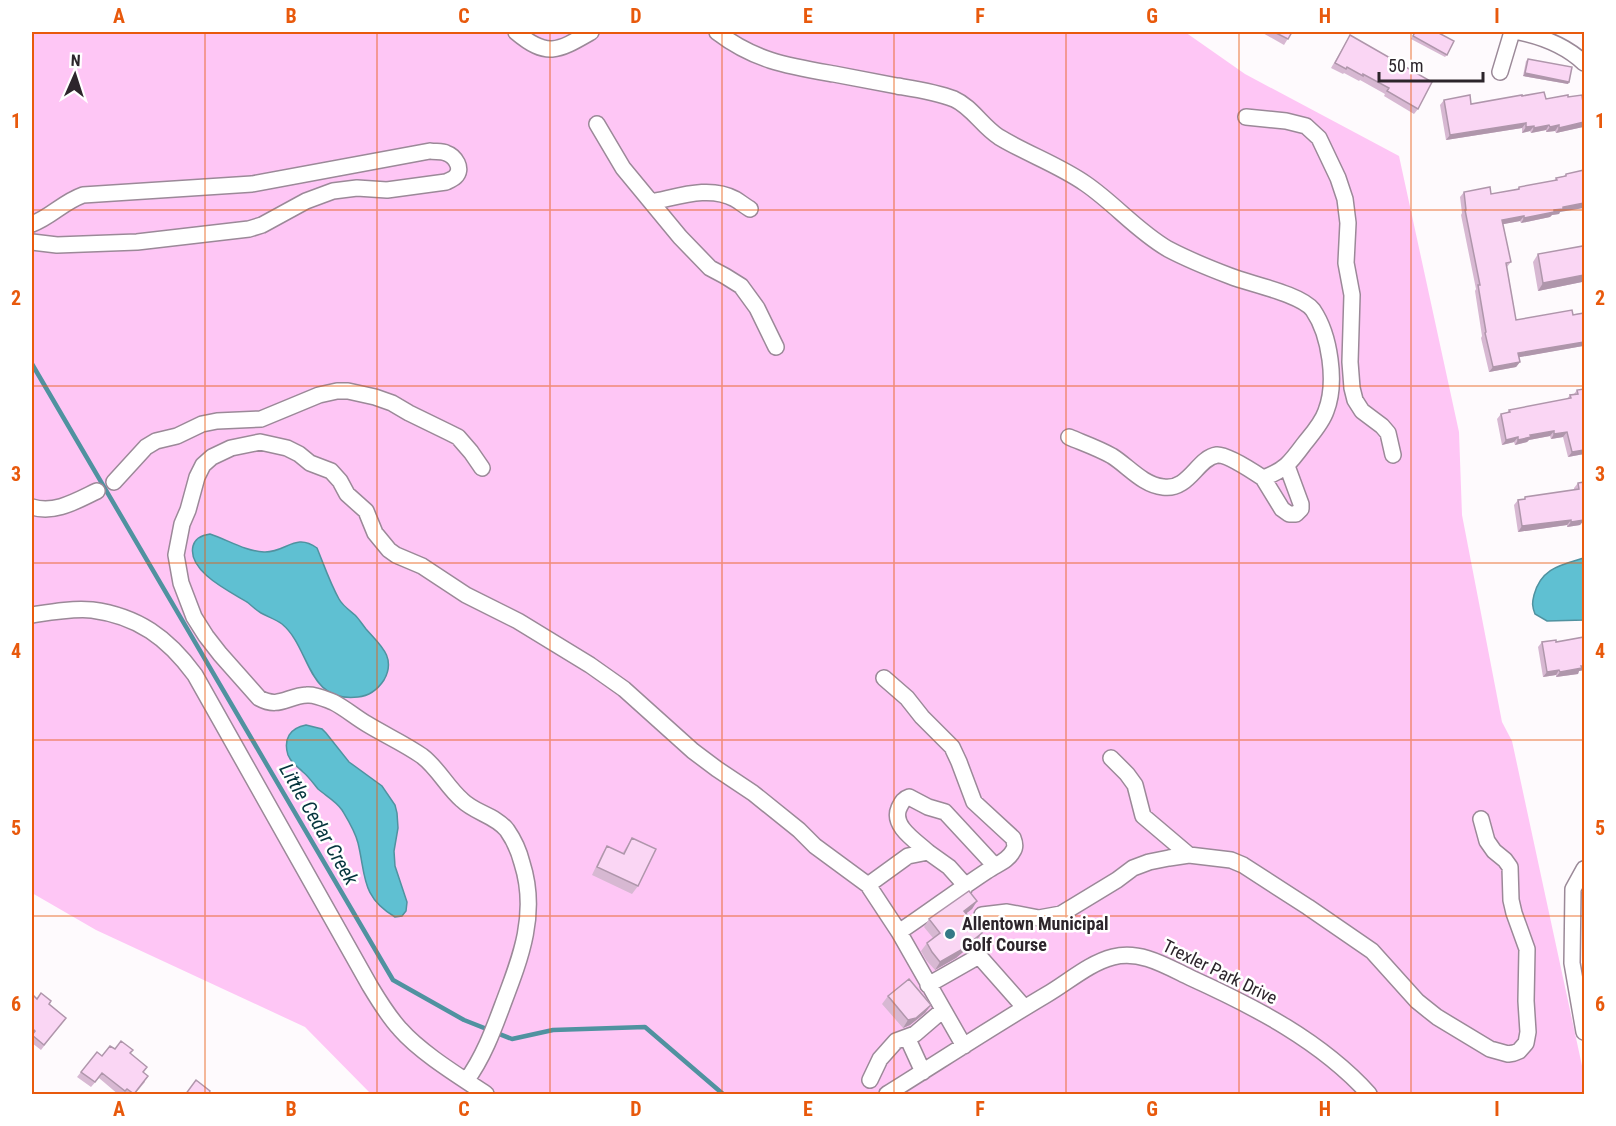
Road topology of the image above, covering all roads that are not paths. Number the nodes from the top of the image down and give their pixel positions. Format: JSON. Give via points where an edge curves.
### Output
{"nodes":[{"id":1,"x":516,"y":32,"type":"edge"},
{"id":2,"x":591,"y":32,"type":"edge"},
{"id":3,"x":717,"y":32,"type":"edge"},
{"id":4,"x":1512,"y":32,"type":"edge"},
{"id":5,"x":1519,"y":32,"type":"edge"},
{"id":6,"x":1584,"y":63,"type":"edge"},
{"id":7,"x":1500,"y":72,"type":"dead end"},
{"id":8,"x":1246,"y":117,"type":"dead end"},
{"id":9,"x":597,"y":124,"type":"dead end"},
{"id":10,"x":651,"y":202,"type":"junction"},
{"id":11,"x":750,"y":209,"type":"dead end"},
{"id":12,"x":32,"y":224,"type":"edge"},
{"id":13,"x":32,"y":242,"type":"edge"},
{"id":14,"x":776,"y":347,"type":"dead end"},
{"id":15,"x":1069,"y":437,"type":"dead end"},
{"id":16,"x":1393,"y":454,"type":"dead end"},
{"id":17,"x":1287,"y":466,"type":"junction"},
{"id":18,"x":482,"y":468,"type":"dead end"},
{"id":19,"x":1263,"y":477,"type":"junction"},
{"id":20,"x":114,"y":482,"type":"dead end"},
{"id":21,"x":97,"y":491,"type":"dead end"},
{"id":22,"x":32,"y":507,"type":"edge"},
{"id":23,"x":32,"y":615,"type":"edge"},
{"id":24,"x":884,"y":678,"type":"dead end"},
{"id":25,"x":1111,"y":758,"type":"dead end"},
{"id":26,"x":1481,"y":819,"type":"dead end"},
{"id":27,"x":928,"y":852,"type":"junction"},
{"id":28,"x":1189,"y":855,"type":"junction"},
{"id":29,"x":995,"y":866,"type":"junction"},
{"id":30,"x":1584,"y":869,"type":"edge"},
{"id":31,"x":868,"y":885,"type":"junction"},
{"id":32,"x":966,"y":886,"type":"junction"},
{"id":33,"x":982,"y":915,"type":"dead end"},
{"id":34,"x":899,"y":932,"type":"junction"},
{"id":35,"x":928,"y":985,"type":"junction"},
{"id":36,"x":1024,"y":1007,"type":"junction"},
{"id":37,"x":943,"y":1010,"type":"junction"},
{"id":38,"x":1584,"y":1032,"type":"edge"},
{"id":39,"x":907,"y":1037,"type":"junction"},
{"id":40,"x":964,"y":1046,"type":"junction"},
{"id":41,"x":923,"y":1072,"type":"junction"},
{"id":42,"x":870,"y":1080,"type":"dead end"},
{"id":43,"x":466,"y":1081,"type":"junction"},
{"id":44,"x":486,"y":1095,"type":"edge"},
{"id":45,"x":887,"y":1095,"type":"edge"},
{"id":46,"x":1369,"y":1095,"type":"edge"}],
"edges":[{"from":1,"to":2,"type":"street","via":[[548,50],[563,47]]},
{"from":3,"to":17,"type":"street","via":[[740,48],[777,63],[955,100],[1000,138],[1064,169],[1087,185],[1168,249],[1301,300],[1312,309],[1323,331],[1329,353],[1330,400],[1318,426]]},
{"from":4,"to":7,"type":"street"},
{"from":5,"to":6,"type":"street","via":[[1557,44]]},
{"from":8,"to":16,"type":"street","via":[[1306,126],[1319,138],[1338,178],[1348,223],[1352,388],[1362,411],[1388,433]]},
{"from":9,"to":10,"type":"street","via":[[623,168]]},
{"from":10,"to":11,"type":"street","via":[[713,193],[733,198]]},
{"from":10,"to":14,"type":"street","via":[[710,268],[741,286]]},
{"from":12,"to":13,"type":"street","via":[[83,195],[252,184],[430,151],[446,152],[459,166],[459,172],[446,182],[387,190],[333,191],[249,229],[128,242]]},
{"from":15,"to":19,"type":"street","via":[[1112,457],[1155,486],[1179,485],[1217,455]]},
{"from":17,"to":19,"type":"street"},
{"from":17,"to":19,"type":"street","via":[[1301,504],[1296,514],[1282,509]]},
{"from":18,"to":20,"type":"street","via":[[458,437],[392,403],[337,391],[261,419],[202,424],[156,441]]},
{"from":21,"to":22,"type":"street","via":[[59,508]]},
{"from":23,"to":43,"type":"street","via":[[90,610],[111,614],[141,624],[178,654],[195,675],[388,1015],[418,1047]]},
{"from":24,"to":29,"type":"street","via":[[952,747],[974,802],[1013,838],[1015,849]]},
{"from":25,"to":28,"type":"street","via":[[1135,785],[1143,816]]},
{"from":26,"to":28,"type":"street","via":[[1487,841],[1510,867],[1511,900],[1527,949],[1528,1032],[1519,1051],[1508,1054],[1490,1049],[1437,1017],[1417,1001],[1372,951],[1243,865],[1218,857]]},
{"from":27,"to":29,"type":"street","via":[[898,822],[897,813],[909,797],[945,812]]},
{"from":27,"to":31,"type":"street","via":[[908,856]]},
{"from":27,"to":32,"type":"street"},
{"from":28,"to":33,"type":"street","via":[[1133,868],[1061,914],[1039,918],[1007,912]]},
{"from":29,"to":32,"type":"street"},
{"from":30,"to":38,"type":"street","via":[[1573,890],[1572,963]]},
{"from":31,"to":34,"type":"street"},
{"from":31,"to":43,"type":"street","via":[[753,793],[693,751],[624,689],[590,665],[389,550],[375,533],[366,511],[347,494],[331,471],[310,463],[287,447],[260,442],[212,457],[196,477],[176,555],[185,596],[206,636],[259,698],[275,703],[310,694],[345,709],[423,757],[461,800],[506,828],[516,845],[530,897],[524,939],[496,1023],[478,1065]]},
{"from":32,"to":34,"type":"street"},
{"from":34,"to":35,"type":"street"},
{"from":35,"to":36,"type":"street","via":[[979,956]]},
{"from":35,"to":37,"type":"street"},
{"from":36,"to":40,"type":"street","name":"Trexler Park Drive"},
{"from":36,"to":46,"type":"street","name":"Trexler Park Drive","via":[[1091,966],[1124,955],[1139,956],[1224,993],[1280,1023],[1331,1059]]},
{"from":37,"to":39,"type":"street"},
{"from":37,"to":40,"type":"street"},
{"from":39,"to":41,"type":"street"},
{"from":39,"to":42,"type":"street","via":[[896,1041],[880,1059]]},
{"from":40,"to":41,"type":"street","name":"Trexler Park Drive"},
{"from":41,"to":45,"type":"street","name":"Trexler Park Drive"},
{"from":43,"to":44,"type":"street"}]}
